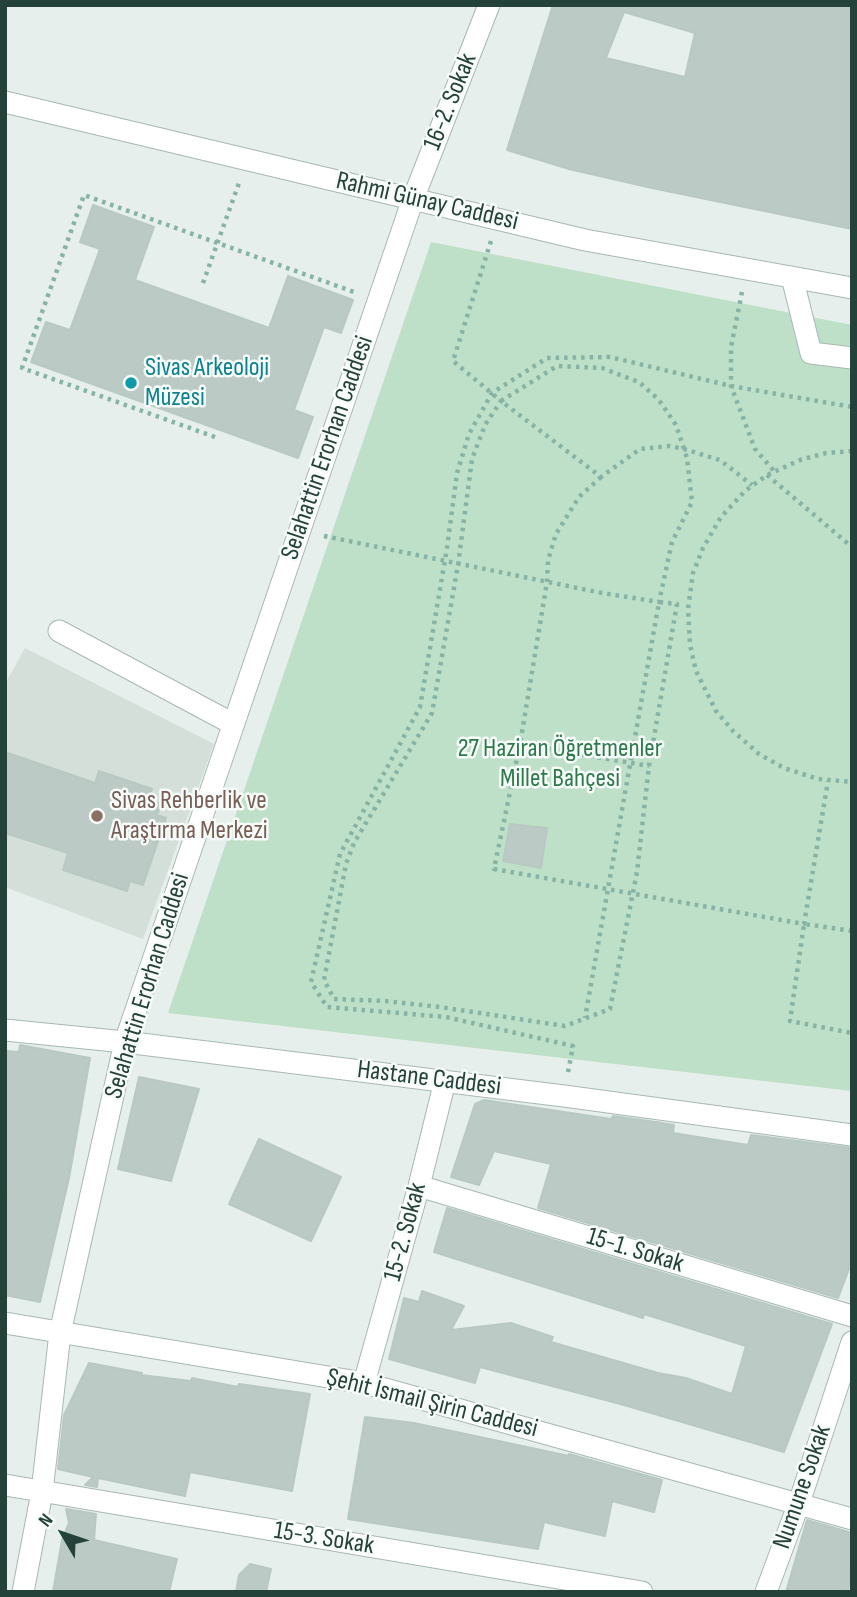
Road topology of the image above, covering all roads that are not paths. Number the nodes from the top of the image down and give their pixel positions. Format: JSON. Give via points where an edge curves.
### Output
{"nodes":[{"id":1,"x":489,"y":5,"type":"edge"},
{"id":2,"x":5,"y":102,"type":"edge"},
{"id":3,"x":413,"y":199,"type":"junction"},
{"id":4,"x":792,"y":277,"type":"junction"},
{"id":5,"x":852,"y":288,"type":"edge"},
{"id":6,"x":852,"y":358,"type":"edge"},
{"id":7,"x":59,"y":631,"type":"dead end"},
{"id":8,"x":233,"y":724,"type":"junction"},
{"id":9,"x":5,"y":1030,"type":"edge"},
{"id":10,"x":125,"y":1042,"type":"junction"},
{"id":11,"x":445,"y":1081,"type":"junction"},
{"id":12,"x":852,"y":1135,"type":"edge"},
{"id":13,"x":419,"y":1186,"type":"junction"},
{"id":14,"x":852,"y":1316,"type":"edge"},
{"id":15,"x":5,"y":1324,"type":"edge"},
{"id":16,"x":60,"y":1333,"type":"junction"},
{"id":17,"x":851,"y":1347,"type":"edge"},
{"id":18,"x":364,"y":1382,"type":"junction"},
{"id":19,"x":5,"y":1485,"type":"edge"},
{"id":20,"x":42,"y":1492,"type":"junction"},
{"id":21,"x":799,"y":1503,"type":"junction"},
{"id":22,"x":852,"y":1519,"type":"edge"},
{"id":23,"x":23,"y":1592,"type":"edge"},
{"id":24,"x":642,"y":1592,"type":"edge"},
{"id":25,"x":766,"y":1592,"type":"edge"}],
"edges":[{"from":1,"to":3,"type":"street","name":"16-2. Sokak"},
{"from":2,"to":3,"type":"street","name":"Rahmi Günay Caddesi"},
{"from":3,"to":4,"type":"street","name":"Rahmi Günay Caddesi","via":[[585,240]]},
{"from":3,"to":8,"type":"street","name":"Selahattin Erorhan Caddesi"},
{"from":4,"to":5,"type":"street","name":"Rahmi Günay Caddesi"},
{"from":4,"to":6,"type":"street","via":[[811,353]]},
{"from":7,"to":8,"type":"street"},
{"from":8,"to":10,"type":"street","name":"Selahattin Erorhan Caddesi"},
{"from":9,"to":10,"type":"street","name":"Hastane Caddesi"},
{"from":10,"to":11,"type":"street","name":"Hastane Caddesi"},
{"from":10,"to":16,"type":"street","name":"Selahattin Erorhan Caddesi"},
{"from":11,"to":12,"type":"street","name":"Hastane Caddesi"},
{"from":11,"to":13,"type":"street","name":"15-2. Sokak"},
{"from":13,"to":14,"type":"street","name":"15-1. Sokak"},
{"from":13,"to":18,"type":"street","name":"15-2. Sokak"},
{"from":15,"to":16,"type":"street","name":"Şehit İsmail Şirin Caddesi"},
{"from":16,"to":18,"type":"street","name":"Şehit İsmail Şirin Caddesi"},
{"from":16,"to":20,"type":"street","name":"Selahattin Erorhan Caddesi"},
{"from":17,"to":21,"type":"street","name":"Numune Sokak"},
{"from":18,"to":21,"type":"street","name":"Şehit İsmail Şirin Caddesi"},
{"from":19,"to":20,"type":"street","name":"15-3. Sokak"},
{"from":20,"to":23,"type":"street","name":"Selahattin Erorhan Caddesi"},
{"from":20,"to":24,"type":"street","name":"15-3. Sokak"},
{"from":21,"to":22,"type":"street","name":"Şehit İsmail Şirin Caddesi"},
{"from":21,"to":25,"type":"street","name":"Numune Sokak"}]}
